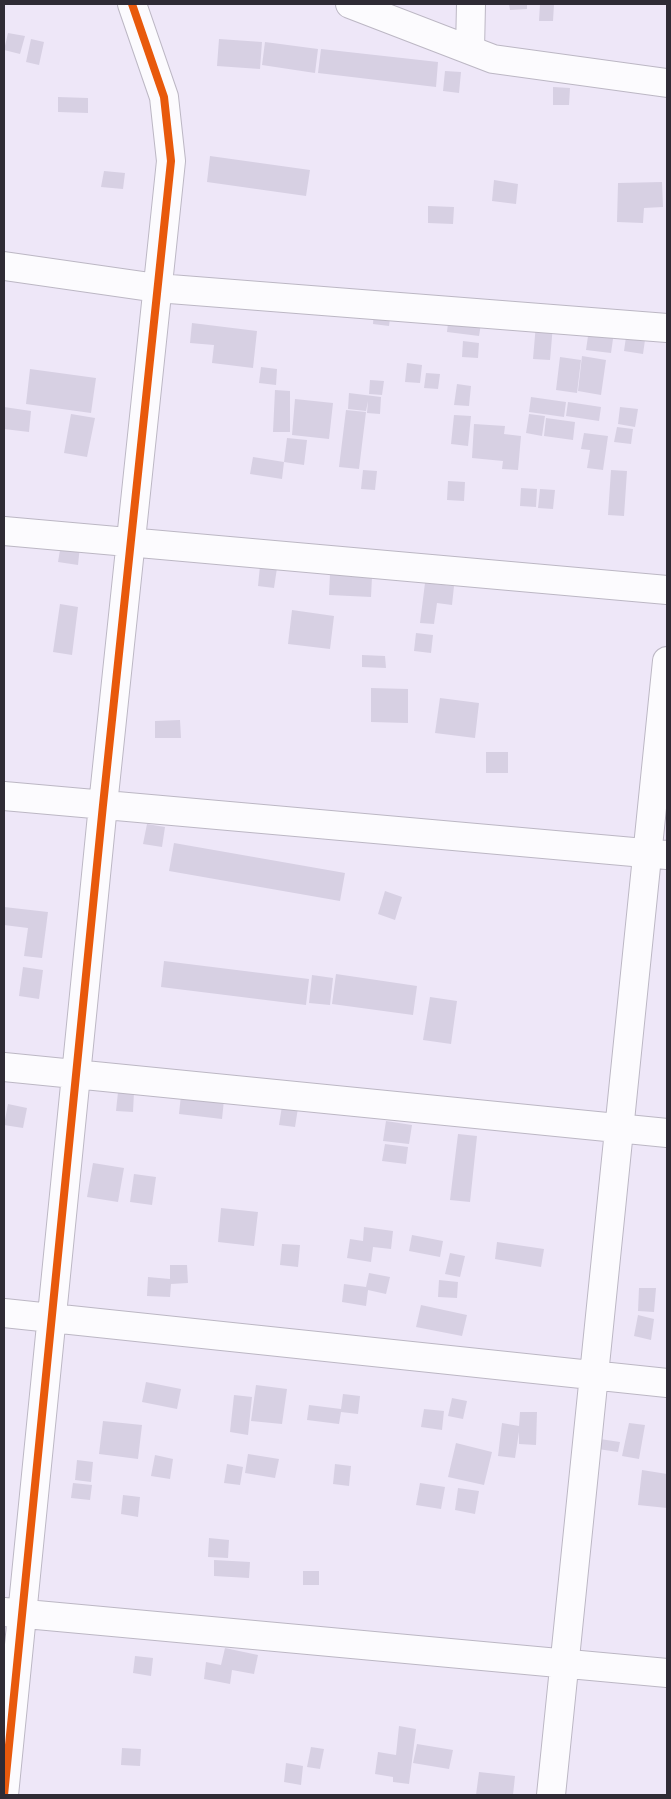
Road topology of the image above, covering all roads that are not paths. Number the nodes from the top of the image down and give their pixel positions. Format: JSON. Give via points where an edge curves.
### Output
{"nodes":[{"id":1,"x":132,"y":4,"type":"edge"},
{"id":2,"x":350,"y":4,"type":"edge"},
{"id":3,"x":471,"y":4,"type":"edge"},
{"id":4,"x":470,"y":50,"type":"junction"},
{"id":5,"x":667,"y":83,"type":"edge"},
{"id":6,"x":4,"y":266,"type":"edge"},
{"id":7,"x":157,"y":288,"type":"junction"},
{"id":8,"x":667,"y":328,"type":"edge"},
{"id":9,"x":4,"y":531,"type":"edge"},
{"id":10,"x":132,"y":542,"type":"junction"},
{"id":11,"x":667,"y":590,"type":"edge"},
{"id":12,"x":667,"y":660,"type":"edge"},
{"id":13,"x":4,"y":796,"type":"edge"},
{"id":14,"x":103,"y":805,"type":"junction"},
{"id":15,"x":657,"y":854,"type":"edge"},
{"id":16,"x":4,"y":1066,"type":"edge"},
{"id":17,"x":77,"y":1075,"type":"junction"},
{"id":18,"x":619,"y":1127,"type":"junction"},
{"id":19,"x":667,"y":1133,"type":"edge"},
{"id":20,"x":4,"y":1312,"type":"edge"},
{"id":21,"x":52,"y":1316,"type":"junction"},
{"id":22,"x":593,"y":1376,"type":"junction"},
{"id":23,"x":667,"y":1384,"type":"edge"},
{"id":24,"x":13,"y":1613,"type":"edge"},
{"id":25,"x":563,"y":1663,"type":"junction"},
{"id":26,"x":667,"y":1673,"type":"edge"},
{"id":27,"x":4,"y":1795,"type":"edge"},
{"id":28,"x":551,"y":1795,"type":"edge"}],
"edges":[{"from":1,"to":7,"type":"street","via":[[164,97],[171,161]]},
{"from":2,"to":4,"type":"street"},
{"from":3,"to":4,"type":"street"},
{"from":4,"to":5,"type":"street","via":[[493,59]]},
{"from":6,"to":7,"type":"street"},
{"from":7,"to":8,"type":"street"},
{"from":7,"to":10,"type":"street"},
{"from":9,"to":10,"type":"street"},
{"from":10,"to":11,"type":"street"},
{"from":10,"to":14,"type":"street"},
{"from":12,"to":15,"type":"street"},
{"from":13,"to":14,"type":"street"},
{"from":14,"to":15,"type":"street"},
{"from":14,"to":17,"type":"street"},
{"from":15,"to":18,"type":"street"},
{"from":16,"to":17,"type":"street"},
{"from":17,"to":18,"type":"street"},
{"from":17,"to":21,"type":"street"},
{"from":18,"to":19,"type":"street"},
{"from":18,"to":22,"type":"street"},
{"from":20,"to":21,"type":"street"},
{"from":21,"to":22,"type":"street"},
{"from":21,"to":24,"type":"street"},
{"from":22,"to":23,"type":"street"},
{"from":22,"to":25,"type":"street"},
{"from":24,"to":25,"type":"street"},
{"from":24,"to":27,"type":"street"},
{"from":25,"to":26,"type":"street"},
{"from":25,"to":28,"type":"street"}]}
